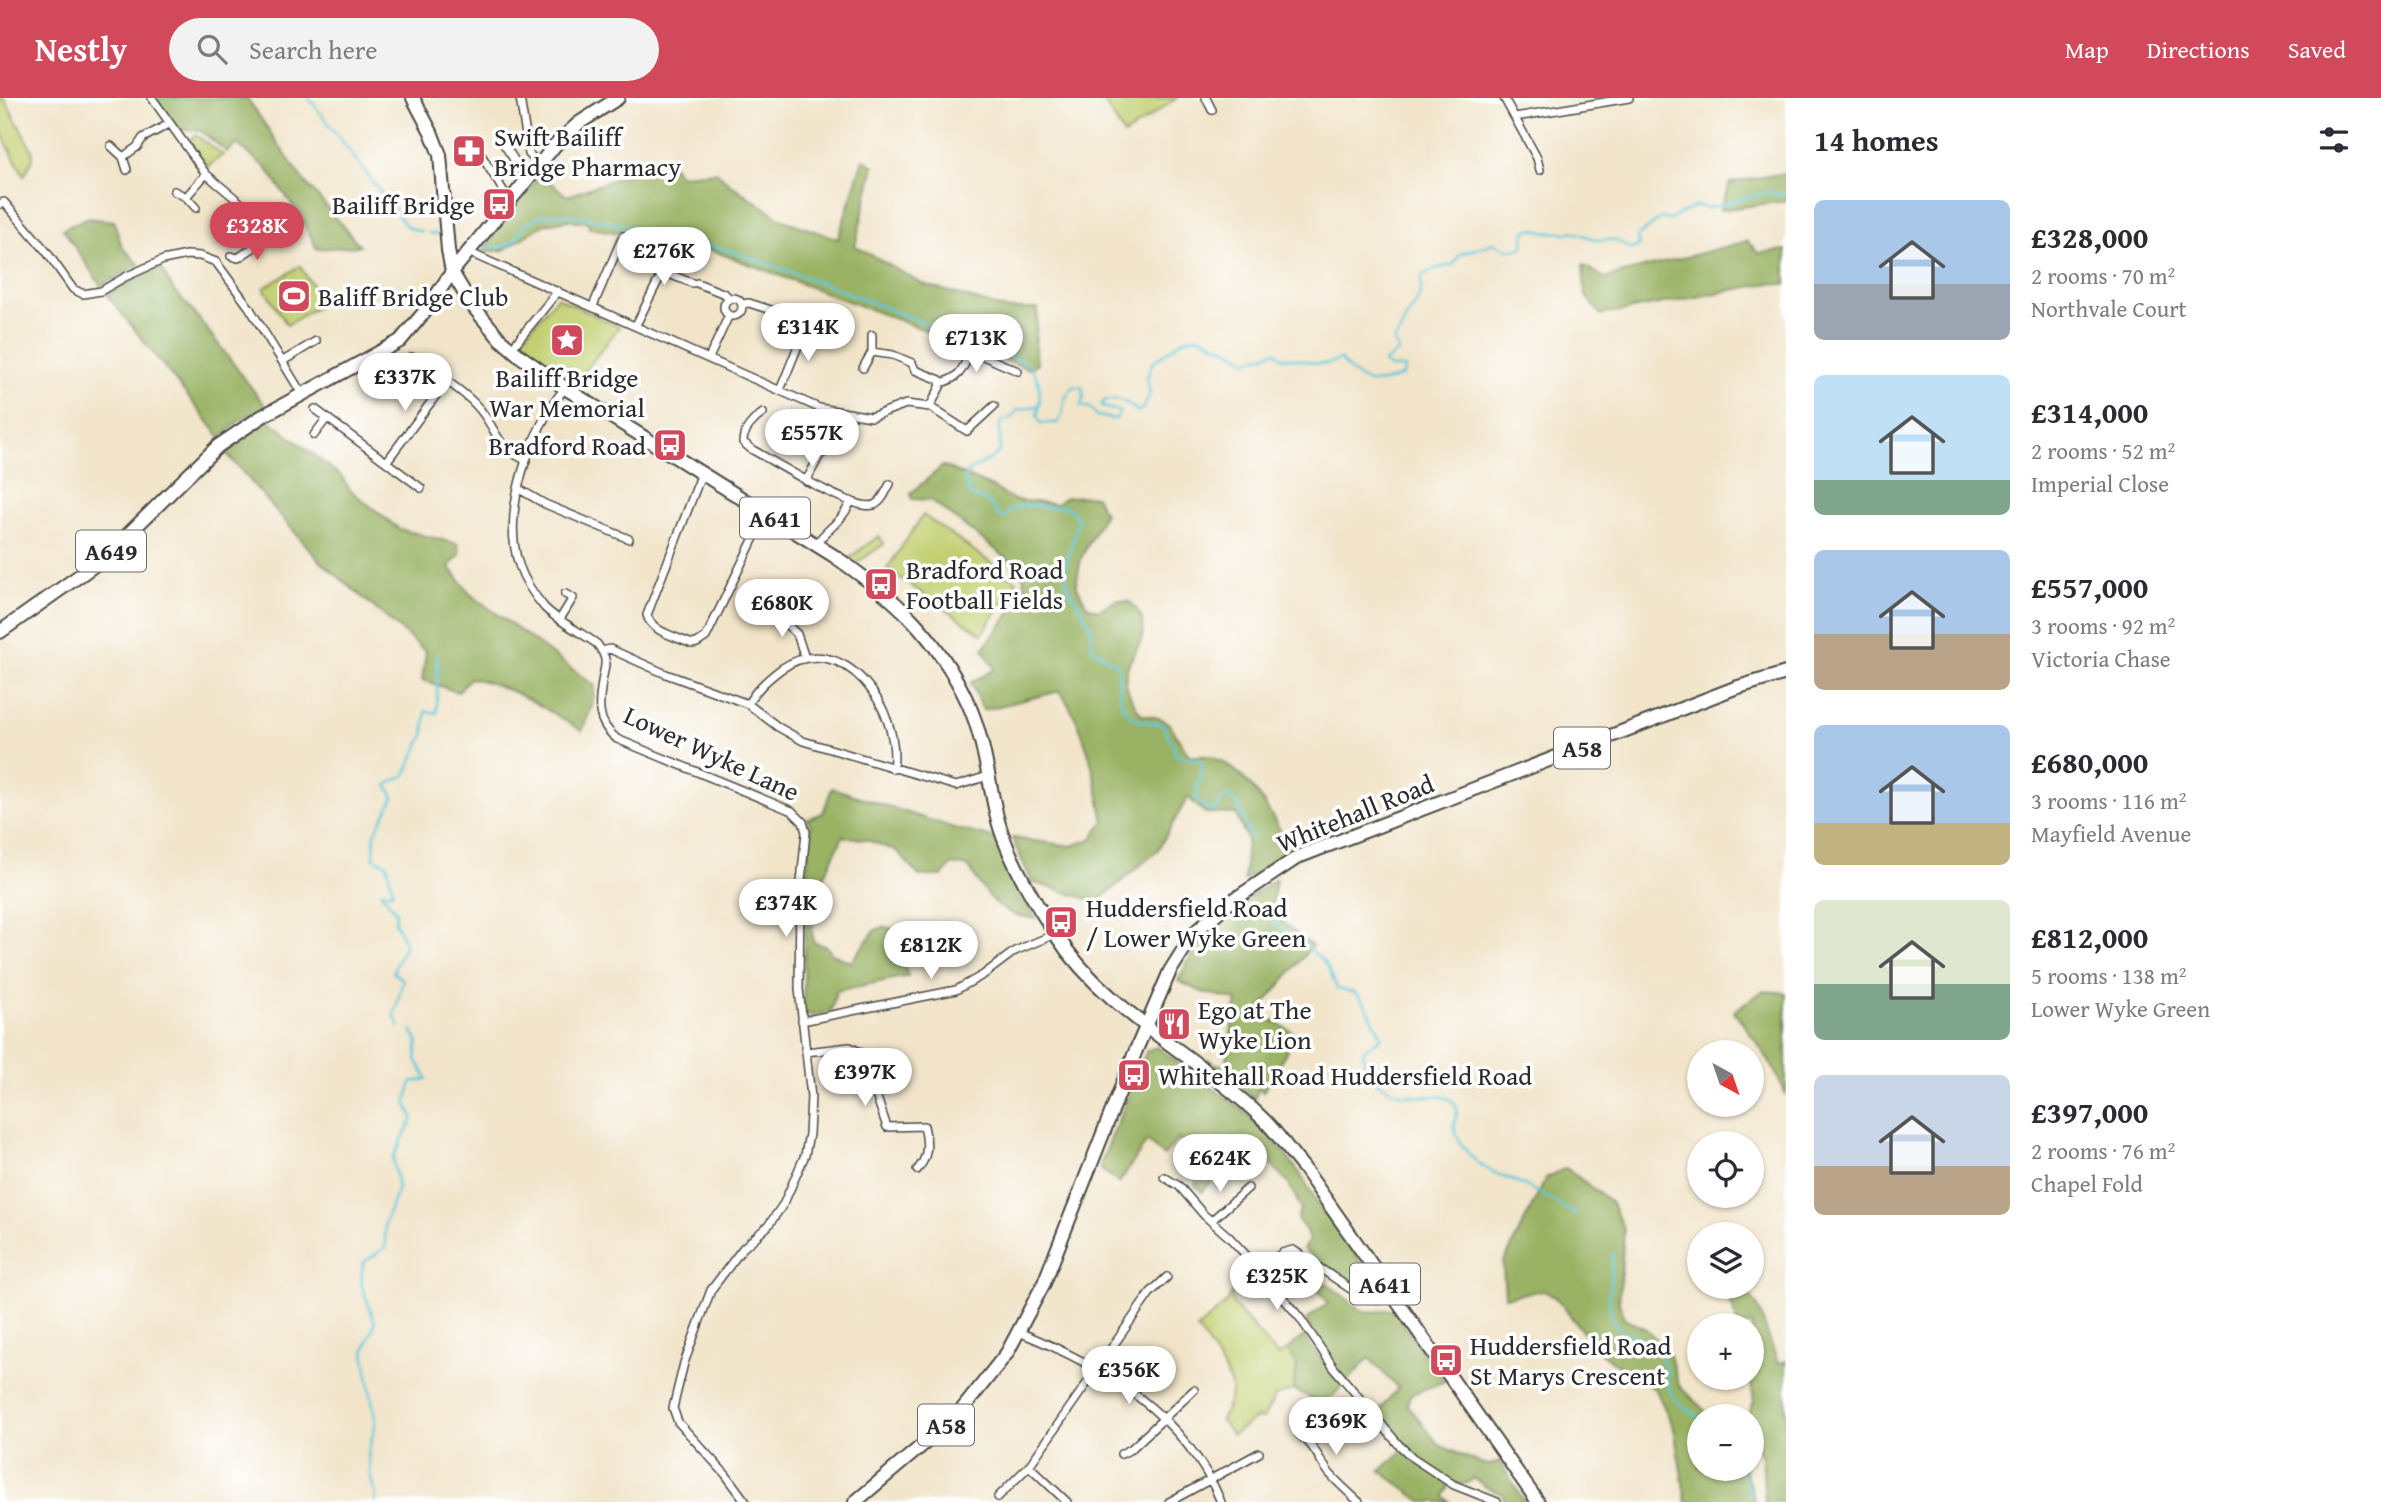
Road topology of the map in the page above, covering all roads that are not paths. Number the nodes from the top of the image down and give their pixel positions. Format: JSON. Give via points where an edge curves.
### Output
{"nodes":[{"id":1,"x":152,"y":98,"type":"edge"},
{"id":2,"x":413,"y":98,"type":"edge"},
{"id":3,"x":520,"y":98,"type":"edge"},
{"id":4,"x":618,"y":98,"type":"edge"},
{"id":5,"x":1206,"y":98,"type":"edge"},
{"id":6,"x":1504,"y":98,"type":"edge"},
{"id":7,"x":1629,"y":98,"type":"edge"},
{"id":8,"x":1212,"y":110,"type":"dead end"},
{"id":9,"x":1515,"y":117,"type":"junction"},
{"id":10,"x":169,"y":124,"type":"junction"},
{"id":11,"x":503,"y":143,"type":"dead end"},
{"id":12,"x":111,"y":146,"type":"dead end"},
{"id":13,"x":480,"y":153,"type":"dead end"},
{"id":14,"x":123,"y":157,"type":"junction"},
{"id":15,"x":539,"y":164,"type":"junction"},
{"id":16,"x":127,"y":170,"type":"dead end"},
{"id":17,"x":1540,"y":170,"type":"dead end"},
{"id":18,"x":206,"y":174,"type":"junction"},
{"id":19,"x":527,"y":179,"type":"junction"},
{"id":20,"x":174,"y":191,"type":"dead end"},
{"id":21,"x":186,"y":197,"type":"junction"},
{"id":22,"x":509,"y":200,"type":"junction"},
{"id":23,"x":1,"y":202,"type":"edge"},
{"id":24,"x":196,"y":208,"type":"dead end"},
{"id":25,"x":275,"y":233,"type":"dead end"},
{"id":26,"x":447,"y":233,"type":"junction"},
{"id":27,"x":623,"y":236,"type":"dead end"},
{"id":28,"x":265,"y":239,"type":"junction"},
{"id":29,"x":472,"y":246,"type":"junction"},
{"id":30,"x":231,"y":256,"type":"dead end"},
{"id":31,"x":648,"y":266,"type":"dead end"},
{"id":32,"x":452,"y":272,"type":"junction"},
{"id":33,"x":662,"y":272,"type":"junction"},
{"id":34,"x":558,"y":290,"type":"junction"},
{"id":35,"x":730,"y":299,"type":"junction"},
{"id":36,"x":741,"y":304,"type":"junction"},
{"id":37,"x":593,"y":306,"type":"junction"},
{"id":38,"x":777,"y":312,"type":"dead end"},
{"id":39,"x":729,"y":315,"type":"junction"},
{"id":40,"x":794,"y":318,"type":"dead end"},
{"id":41,"x":808,"y":324,"type":"junction"},
{"id":42,"x":818,"y":325,"type":"dead end"},
{"id":43,"x":636,"y":326,"type":"junction"},
{"id":44,"x":872,"y":335,"type":"dead end"},
{"id":45,"x":316,"y":341,"type":"dead end"},
{"id":46,"x":512,"y":348,"type":"junction"},
{"id":47,"x":872,"y":352,"type":"junction"},
{"id":48,"x":412,"y":357,"type":"dead end"},
{"id":49,"x":709,"y":358,"type":"junction"},
{"id":50,"x":283,"y":361,"type":"junction"},
{"id":51,"x":863,"y":368,"type":"dead end"},
{"id":52,"x":1018,"y":371,"type":"dead end"},
{"id":53,"x":446,"y":382,"type":"junction"},
{"id":54,"x":940,"y":383,"type":"junction"},
{"id":55,"x":565,"y":388,"type":"junction"},
{"id":56,"x":779,"y":390,"type":"junction"},
{"id":57,"x":302,"y":394,"type":"junction"},
{"id":58,"x":994,"y":406,"type":"dead end"},
{"id":59,"x":930,"y":407,"type":"junction"},
{"id":60,"x":315,"y":409,"type":"dead end"},
{"id":61,"x":762,"y":413,"type":"dead end"},
{"id":62,"x":327,"y":418,"type":"junction"},
{"id":63,"x":314,"y":435,"type":"dead end"},
{"id":64,"x":835,"y":436,"type":"dead end"},
{"id":65,"x":526,"y":460,"type":"junction"},
{"id":66,"x":387,"y":461,"type":"junction"},
{"id":67,"x":702,"y":473,"type":"junction"},
{"id":68,"x":806,"y":481,"type":"junction"},
{"id":69,"x":890,"y":484,"type":"dead end"},
{"id":70,"x":421,"y":488,"type":"dead end"},
{"id":71,"x":519,"y":489,"type":"junction"},
{"id":72,"x":851,"y":501,"type":"junction"},
{"id":73,"x":766,"y":513,"type":"junction"},
{"id":74,"x":629,"y":539,"type":"dead end"},
{"id":75,"x":816,"y":544,"type":"junction"},
{"id":76,"x":573,"y":597,"type":"dead end"},
{"id":77,"x":785,"y":618,"type":"dead end"},
{"id":78,"x":560,"y":619,"type":"junction"},
{"id":79,"x":0,"y":632,"type":"edge"},
{"id":80,"x":602,"y":651,"type":"junction"},
{"id":81,"x":805,"y":658,"type":"junction"},
{"id":82,"x":1786,"y":673,"type":"edge"},
{"id":83,"x":748,"y":704,"type":"junction"},
{"id":84,"x":893,"y":769,"type":"junction"},
{"id":85,"x":988,"y":776,"type":"junction"},
{"id":86,"x":1055,"y":934,"type":"junction"},
{"id":87,"x":802,"y":1021,"type":"junction"},
{"id":88,"x":1145,"y":1027,"type":"junction"},
{"id":89,"x":806,"y":1052,"type":"junction"},
{"id":90,"x":917,"y":1170,"type":"dead end"},
{"id":91,"x":1164,"y":1177,"type":"dead end"},
{"id":92,"x":1248,"y":1188,"type":"dead end"},
{"id":93,"x":1211,"y":1222,"type":"junction"},
{"id":94,"x":1261,"y":1271,"type":"junction"},
{"id":95,"x":1167,"y":1277,"type":"dead end"},
{"id":96,"x":1391,"y":1292,"type":"junction"},
{"id":97,"x":1019,"y":1332,"type":"junction"},
{"id":98,"x":1097,"y":1370,"type":"junction"},
{"id":99,"x":1194,"y":1390,"type":"dead end"},
{"id":100,"x":1165,"y":1418,"type":"junction"},
{"id":101,"x":1298,"y":1434,"type":"dead end"},
{"id":102,"x":1259,"y":1453,"type":"dead end"},
{"id":103,"x":1121,"y":1454,"type":"dead end"},
{"id":104,"x":1029,"y":1466,"type":"junction"},
{"id":105,"x":1210,"y":1480,"type":"junction"},
{"id":106,"x":999,"y":1497,"type":"dead end"},
{"id":107,"x":746,"y":1502,"type":"edge"},
{"id":108,"x":855,"y":1502,"type":"edge"},
{"id":109,"x":1067,"y":1502,"type":"edge"},
{"id":110,"x":1169,"y":1502,"type":"edge"},
{"id":111,"x":1221,"y":1502,"type":"edge"},
{"id":112,"x":1359,"y":1502,"type":"edge"},
{"id":113,"x":1497,"y":1502,"type":"edge"},
{"id":114,"x":1538,"y":1502,"type":"edge"}],
"edges":[{"from":1,"to":10,"type":"street"},
{"from":2,"to":26,"type":"main road","number":"A641","via":[[440,155]]},
{"from":3,"to":15,"type":"street","via":[[529,154]]},
{"from":4,"to":15,"type":"main road","number":"A649","via":[[579,123]]},
{"from":5,"to":8,"type":"street"},
{"from":6,"to":9,"type":"street"},
{"from":7,"to":9,"type":"street"},
{"from":9,"to":17,"type":"street"},
{"from":10,"to":14,"type":"street","via":[[143,138]]},
{"from":10,"to":18,"type":"street"},
{"from":11,"to":19,"type":"street"},
{"from":12,"to":14,"type":"street"},
{"from":13,"to":22,"type":"street"},
{"from":14,"to":16,"type":"street"},
{"from":15,"to":19,"type":"main road","number":"A649"},
{"from":18,"to":21,"type":"street"},
{"from":18,"to":28,"type":"street","via":[[243,205]]},
{"from":19,"to":22,"type":"main road","number":"A649"},
{"from":20,"to":21,"type":"street"},
{"from":21,"to":24,"type":"street"},
{"from":22,"to":29,"type":"main road","number":"A649"},
{"from":23,"to":50,"type":"street","via":[[73,289],[83,294],[101,291],[163,260],[187,255],[216,262]]},
{"from":25,"to":28,"type":"street"},
{"from":26,"to":29,"type":"main road","via":[[461,246]]},
{"from":26,"to":32,"type":"main road","number":"A641"},
{"from":27,"to":37,"type":"street"},
{"from":28,"to":30,"type":"street","via":[[238,258]]},
{"from":29,"to":32,"type":"main road","number":"A649"},
{"from":29,"to":34,"type":"street"},
{"from":31,"to":33,"type":"street"},
{"from":32,"to":46,"type":"main road","number":"A641","via":[[471,304]]},
{"from":32,"to":57,"type":"main road","number":"A649","via":[[400,341]]},
{"from":33,"to":35,"type":"street"},
{"from":33,"to":43,"type":"street"},
{"from":34,"to":37,"type":"street"},
{"from":34,"to":46,"type":"street"},
{"from":35,"to":36,"type":"street"},
{"from":35,"to":39,"type":"street","via":[[724,308]]},
{"from":36,"to":38,"type":"street"},
{"from":36,"to":39,"type":"street","via":[[739,314]]},
{"from":37,"to":43,"type":"street"},
{"from":39,"to":49,"type":"street"},
{"from":40,"to":41,"type":"street"},
{"from":41,"to":42,"type":"street"},
{"from":41,"to":56,"type":"street"},
{"from":43,"to":49,"type":"street"},
{"from":44,"to":47,"type":"street"},
{"from":45,"to":50,"type":"street"},
{"from":46,"to":55,"type":"main road","number":"A641"},
{"from":47,"to":51,"type":"street"},
{"from":47,"to":54,"type":"street","via":[[912,363],[915,370]]},
{"from":48,"to":53,"type":"street"},
{"from":49,"to":56,"type":"street"},
{"from":50,"to":57,"type":"street"},
{"from":52,"to":54,"type":"street","via":[[969,355],[961,373]]},
{"from":53,"to":65,"type":"street","via":[[478,407],[502,446]]},
{"from":53,"to":66,"type":"street"},
{"from":54,"to":59,"type":"street"},
{"from":55,"to":65,"type":"street"},
{"from":55,"to":67,"type":"main road","number":"A641"},
{"from":56,"to":59,"type":"street","via":[[819,408],[871,417],[906,404]]},
{"from":57,"to":79,"type":"main road","number":"A649","via":[[218,446],[103,559]]},
{"from":58,"to":59,"type":"street","via":[[967,431]]},
{"from":60,"to":62,"type":"street"},
{"from":61,"to":68,"type":"street","via":[[743,435],[743,442]]},
{"from":62,"to":63,"type":"street"},
{"from":62,"to":66,"type":"street"},
{"from":64,"to":68,"type":"street"},
{"from":65,"to":71,"type":"street"},
{"from":66,"to":70,"type":"street"},
{"from":67,"to":73,"type":"main road","number":"A641"},
{"from":67,"to":73,"type":"street","via":[[647,615],[655,628],[692,643],[702,641]]},
{"from":68,"to":72,"type":"street"},
{"from":69,"to":72,"type":"street","via":[[877,504]]},
{"from":71,"to":74,"type":"street"},
{"from":71,"to":78,"type":"street","via":[[513,527],[519,566],[546,609]]},
{"from":72,"to":75,"type":"street","via":[[841,521],[827,529]]},
{"from":73,"to":75,"type":"main road","number":"A641"},
{"from":75,"to":85,"type":"main road","number":"A641","via":[[877,585],[918,623],[947,663],[969,705]]},
{"from":76,"to":78,"type":"street"},
{"from":77,"to":81,"type":"street","via":[[797,634]]},
{"from":78,"to":80,"type":"street"},
{"from":80,"to":83,"type":"street","via":[[610,649]]},
{"from":80,"to":87,"type":"street","name":"Lower Wyke Lane","via":[[606,661],[598,705],[609,733],[792,811],[803,821]]},
{"from":81,"to":83,"type":"street","via":[[772,676]]},
{"from":81,"to":84,"type":"street","via":[[822,656],[844,663],[862,678],[889,724]]},
{"from":82,"to":88,"type":"main road","name":"Whitehall Road","number":"A58","via":[[1735,688],[1298,857],[1226,905],[1194,933],[1170,971]]},
{"from":83,"to":84,"type":"street","via":[[803,741]]},
{"from":84,"to":85,"type":"street","via":[[956,786]]},
{"from":85,"to":86,"type":"main road","number":"A641","via":[[1004,836]]},
{"from":86,"to":87,"type":"street","via":[[1015,951],[956,990]]},
{"from":86,"to":88,"type":"main road","number":"A641","via":[[1079,967]]},
{"from":87,"to":89,"type":"street","name":"Lower Wyke Lane"},
{"from":88,"to":96,"type":"main road","number":"A641","via":[[1262,1118],[1303,1167]]},
{"from":88,"to":97,"type":"main road","name":"Whitehall Road","number":"A58","via":[[1044,1283]]},
{"from":89,"to":90,"type":"street","via":[[850,1047],[865,1055],[887,1127],[924,1126],[928,1145]]},
{"from":89,"to":107,"type":"street","name":"Lower Wyke Lane","via":[[811,1097],[805,1155],[768,1226],[743,1248],[711,1290],[673,1408],[678,1422]]},
{"from":91,"to":93,"type":"street","via":[[1179,1186]]},
{"from":92,"to":93,"type":"street"},
{"from":93,"to":94,"type":"street"},
{"from":94,"to":96,"type":"street","via":[[1282,1253],[1293,1250],[1364,1298],[1380,1299]]},
{"from":94,"to":113,"type":"street","via":[[1399,1445],[1454,1485]]},
{"from":95,"to":98,"type":"street","via":[[1150,1293]]},
{"from":96,"to":114,"type":"main road","number":"A641"},
{"from":97,"to":98,"type":"street"},
{"from":97,"to":108,"type":"main road","name":"Whitehall Road","number":"A58","via":[[957,1416]]},
{"from":98,"to":100,"type":"street"},
{"from":98,"to":104,"type":"street"},
{"from":99,"to":100,"type":"street"},
{"from":100,"to":103,"type":"street"},
{"from":100,"to":105,"type":"street"},
{"from":101,"to":112,"type":"street","via":[[1311,1442],[1331,1474]]},
{"from":102,"to":105,"type":"street"},
{"from":104,"to":106,"type":"street"},
{"from":104,"to":109,"type":"street"},
{"from":105,"to":110,"type":"street"},
{"from":105,"to":111,"type":"street"}]}
